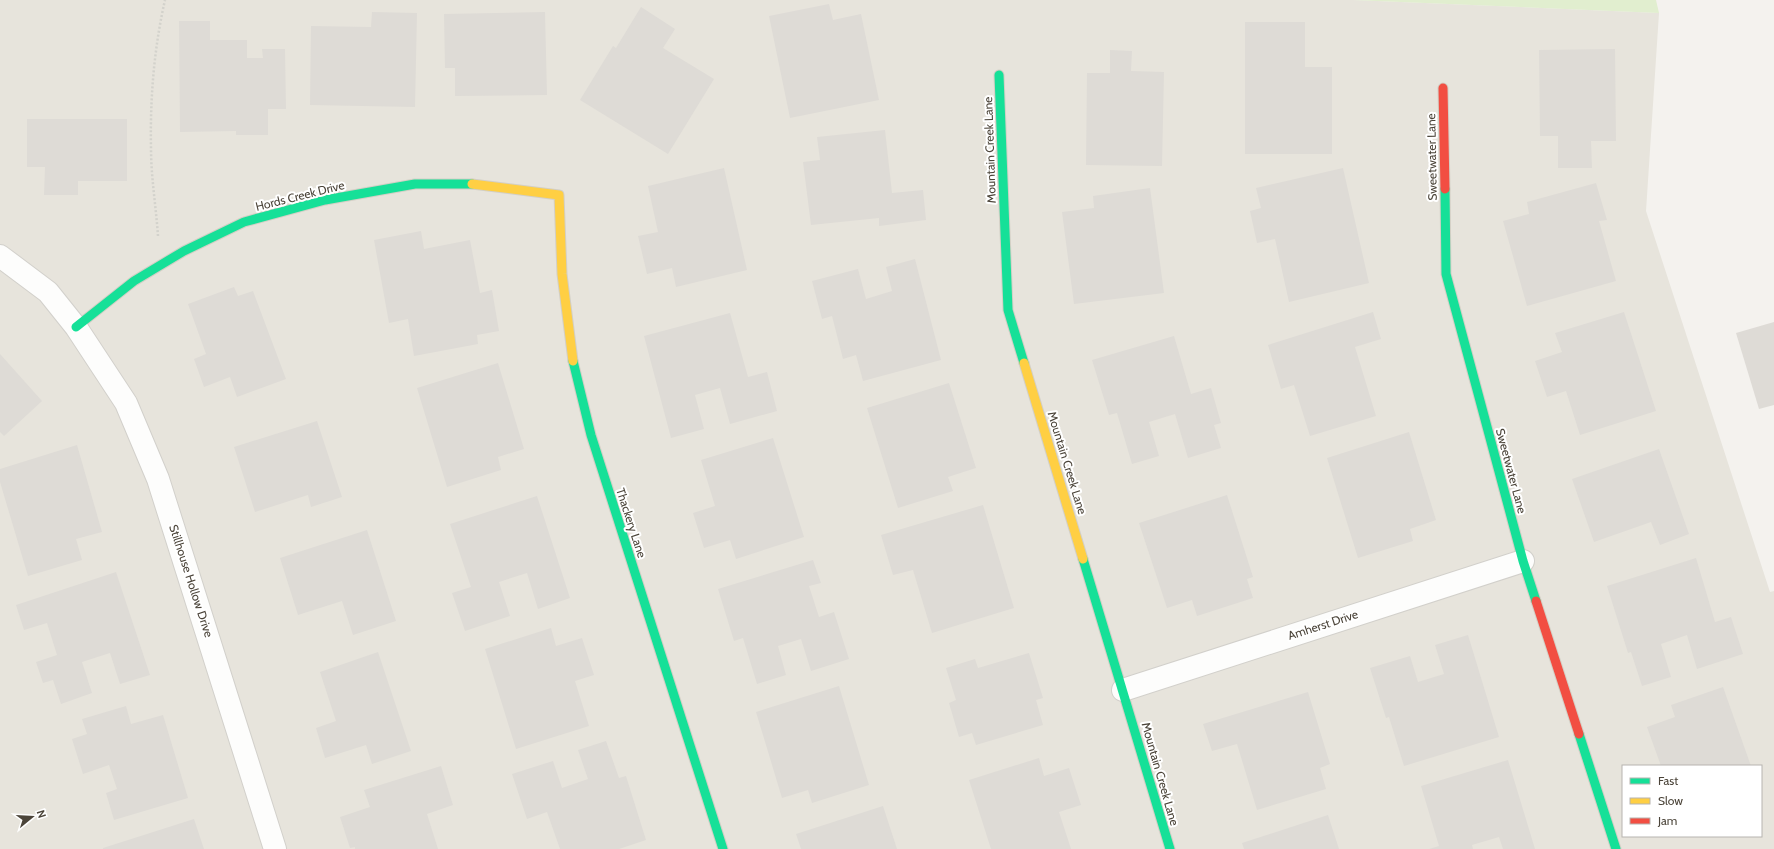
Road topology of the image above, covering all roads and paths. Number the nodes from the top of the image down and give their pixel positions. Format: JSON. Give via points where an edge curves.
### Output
{"nodes":[{"id":1,"x":165,"y":0,"type":"edge"},
{"id":2,"x":999,"y":75,"type":"dead end"},
{"id":3,"x":1443,"y":88,"type":"dead end"},
{"id":4,"x":559,"y":195,"type":"joint"},
{"id":5,"x":0,"y":256,"type":"edge"},
{"id":6,"x":159,"y":265,"type":"junction"},
{"id":7,"x":76,"y":327,"type":"junction"},
{"id":8,"x":1523,"y":561,"type":"junction"},
{"id":9,"x":1123,"y":690,"type":"junction"},
{"id":10,"x":275,"y":849,"type":"edge"},
{"id":11,"x":723,"y":849,"type":"edge"},
{"id":12,"x":1170,"y":849,"type":"edge"},
{"id":13,"x":1616,"y":849,"type":"edge"}],
"edges":[{"from":1,"to":6,"type":"path","via":[[157,34],[151,149]]},
{"from":2,"to":9,"type":"street","name":"Mountain Creek Lane","via":[[1008,310]]},
{"from":3,"to":8,"type":"street","name":"Sweetwater Lane","via":[[1446,274]]},
{"from":4,"to":6,"type":"street","name":"Hords Creek Drive","via":[[482,184],[408,185],[325,200],[244,222]]},
{"from":4,"to":11,"type":"street","name":"Thackery Lane","via":[[562,274],[573,363],[591,435]]},
{"from":5,"to":7,"type":"street","name":"Stillhouse Hollow Drive","via":[[48,292]]},
{"from":6,"to":7,"type":"street","name":"Hords Creek Drive","via":[[134,280]]},
{"from":7,"to":10,"type":"street","name":"Stillhouse Hollow Drive","via":[[126,403],[158,479]]},
{"from":8,"to":9,"type":"street","name":"Amherst Drive"},
{"from":8,"to":13,"type":"street","name":"Sweetwater Lane"},
{"from":9,"to":12,"type":"street","name":"Mountain Creek Lane"}]}
